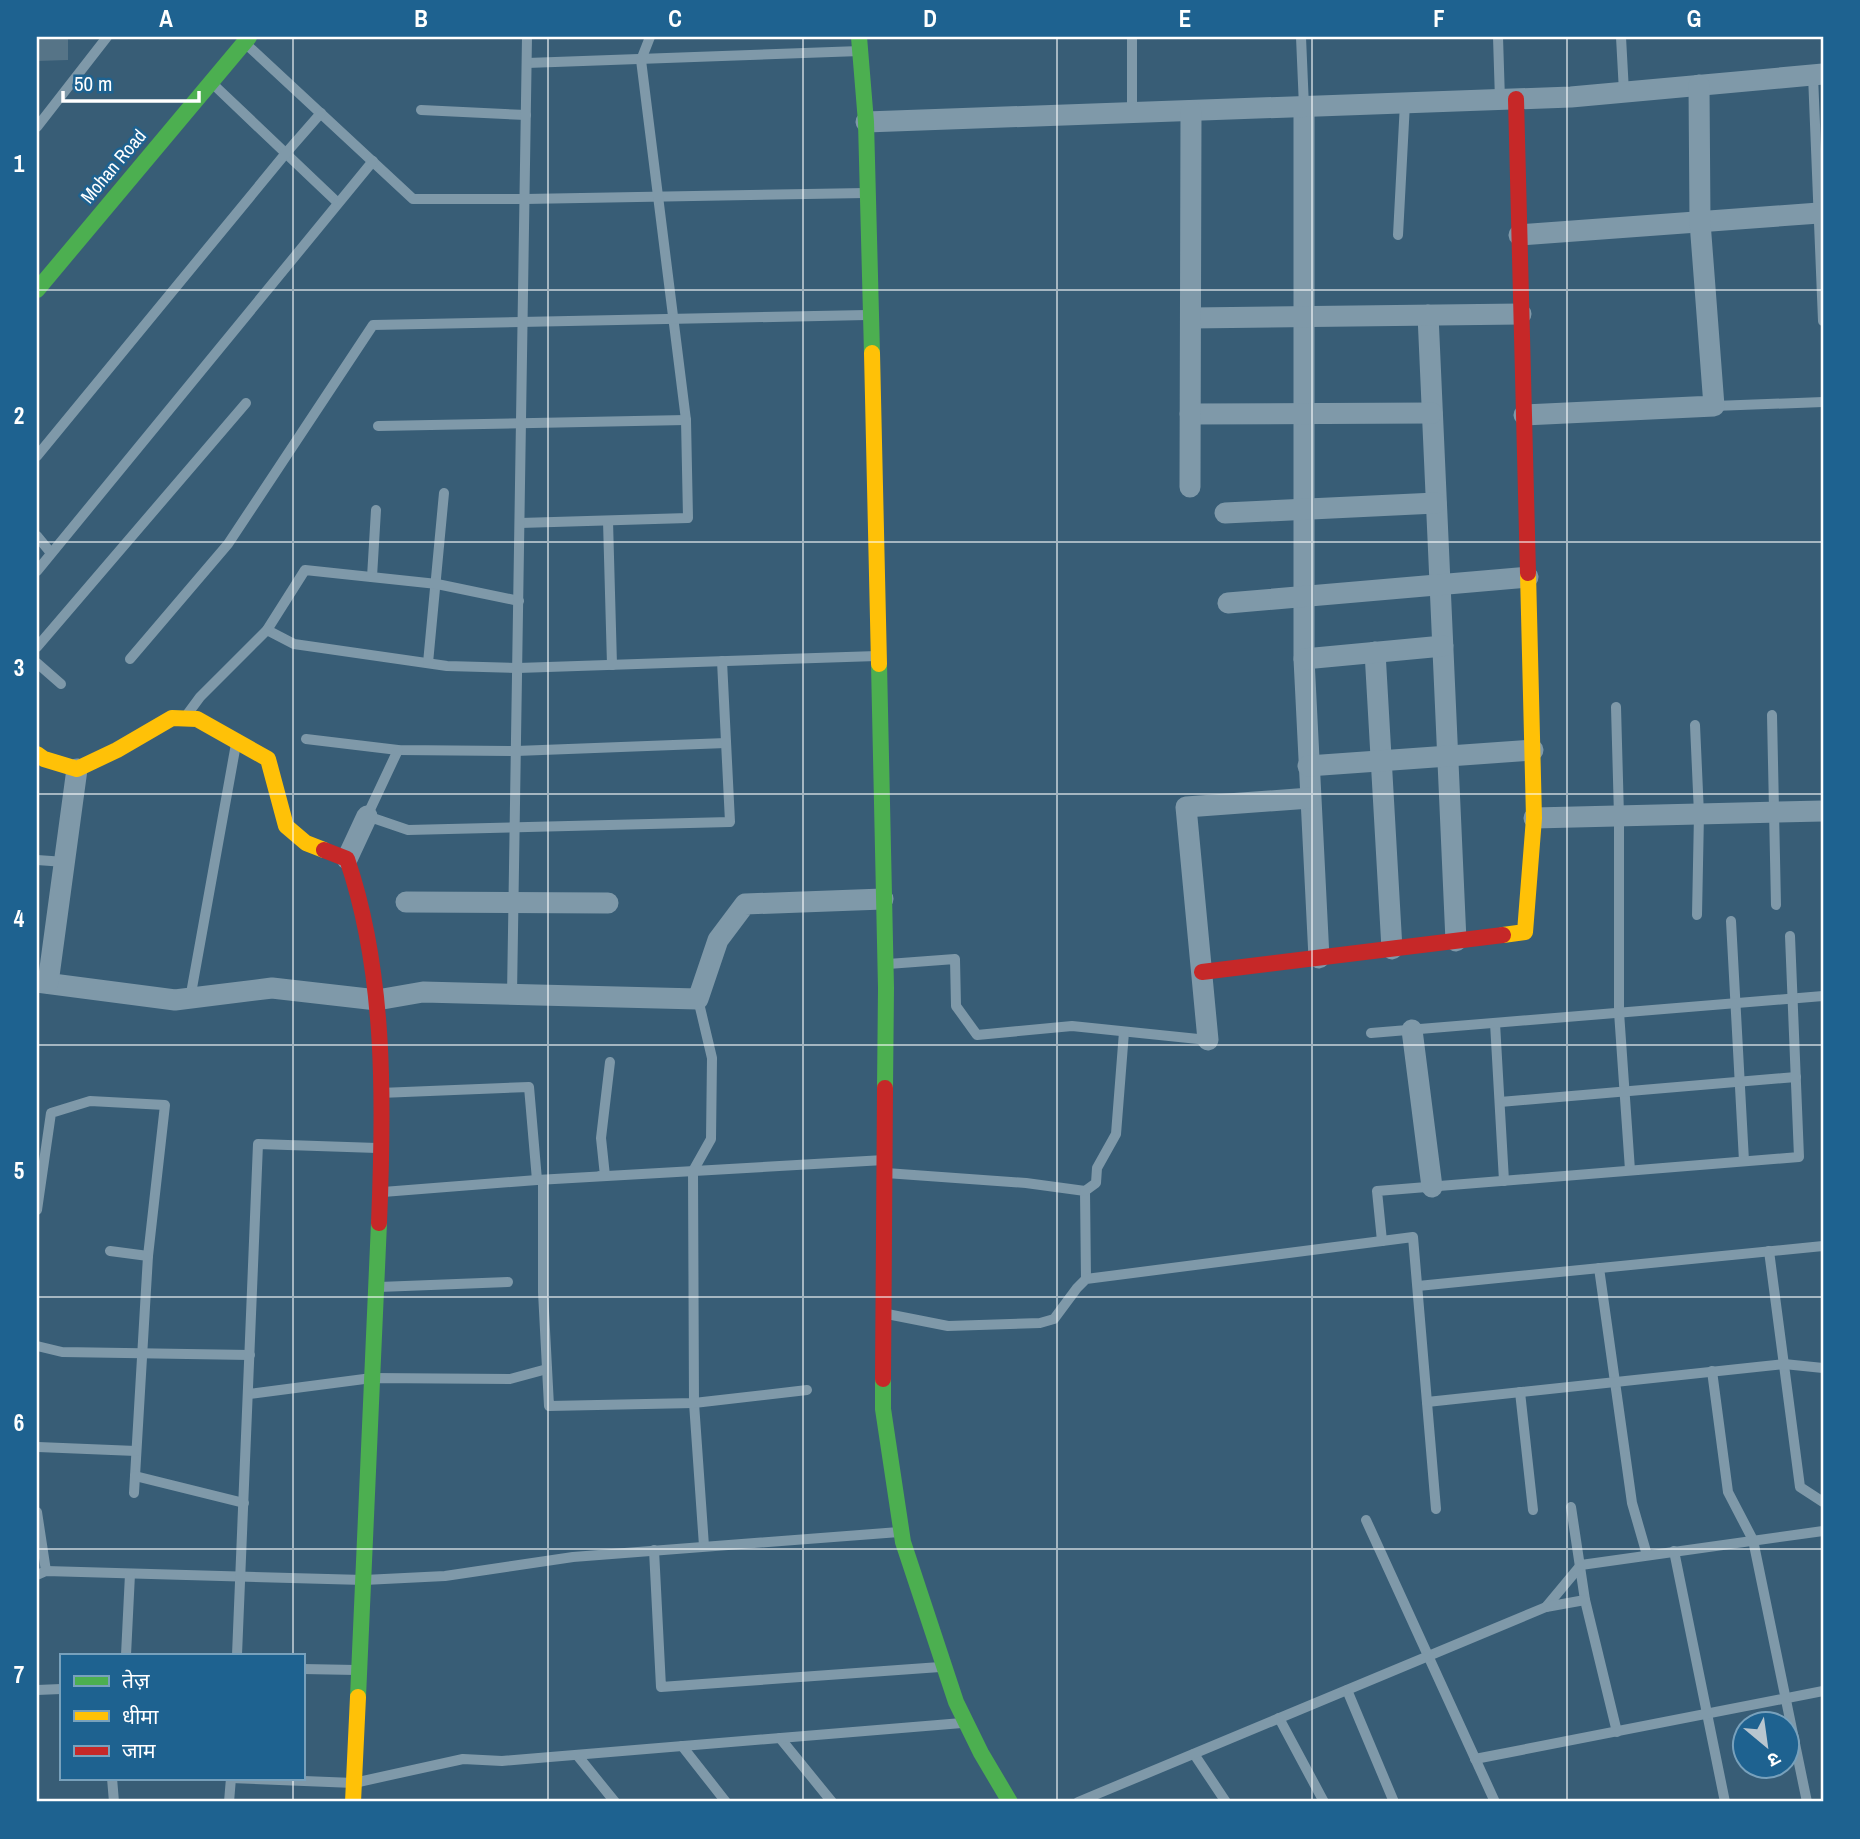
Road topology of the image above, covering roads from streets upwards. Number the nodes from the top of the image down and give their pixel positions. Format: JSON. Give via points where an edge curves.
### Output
{"nodes":[{"id":1,"x":240,"y":43,"type":"edge"},
{"id":2,"x":860,"y":44,"type":"edge"},
{"id":3,"x":1818,"y":74,"type":"edge"},
{"id":4,"x":1699,"y":86,"type":"junction"},
{"id":5,"x":1508,"y":100,"type":"junction"},
{"id":6,"x":1304,"y":107,"type":"junction"},
{"id":7,"x":1191,"y":111,"type":"junction"},
{"id":8,"x":866,"y":122,"type":"junction"},
{"id":9,"x":1819,"y":213,"type":"road end"},
{"id":10,"x":1700,"y":222,"type":"junction"},
{"id":11,"x":1519,"y":235,"type":"junction"},
{"id":12,"x":37,"y":290,"type":"edge"},
{"id":13,"x":1521,"y":314,"type":"junction"},
{"id":14,"x":1428,"y":315,"type":"junction"},
{"id":15,"x":1304,"y":317,"type":"junction"},
{"id":16,"x":1191,"y":318,"type":"junction"},
{"id":17,"x":1432,"y":413,"type":"junction"},
{"id":18,"x":1191,"y":414,"type":"junction"},
{"id":19,"x":1304,"y":414,"type":"junction"},
{"id":20,"x":1524,"y":415,"type":"junction"},
{"id":21,"x":1190,"y":488,"type":"dead end"},
{"id":22,"x":1436,"y":503,"type":"junction"},
{"id":23,"x":1304,"y":509,"type":"junction"},
{"id":24,"x":1225,"y":513,"type":"dead end"},
{"id":25,"x":1528,"y":577,"type":"junction"},
{"id":26,"x":1440,"y":585,"type":"junction"},
{"id":27,"x":1304,"y":597,"type":"junction"},
{"id":28,"x":1228,"y":603,"type":"dead end"},
{"id":29,"x":1443,"y":646,"type":"junction"},
{"id":30,"x":1375,"y":652,"type":"junction"},
{"id":31,"x":1304,"y":659,"type":"junction"},
{"id":32,"x":1533,"y":750,"type":"junction"},
{"id":33,"x":37,"y":754,"type":"edge"},
{"id":34,"x":1448,"y":756,"type":"junction"},
{"id":35,"x":1382,"y":761,"type":"junction"},
{"id":36,"x":1308,"y":766,"type":"junction"},
{"id":37,"x":77,"y":769,"type":"junction"},
{"id":38,"x":1310,"y":798,"type":"junction"},
{"id":39,"x":1823,"y":811,"type":"edge"},
{"id":40,"x":367,"y":816,"type":"road end"},
{"id":41,"x":1534,"y":818,"type":"junction"},
{"id":42,"x":347,"y":859,"type":"junction"},
{"id":43,"x":883,"y":899,"type":"junction"},
{"id":44,"x":406,"y":902,"type":"dead end"},
{"id":45,"x":608,"y":903,"type":"dead end"},
{"id":46,"x":1456,"y":941,"type":"junction"},
{"id":47,"x":1392,"y":949,"type":"junction"},
{"id":48,"x":1319,"y":958,"type":"junction"},
{"id":49,"x":1202,"y":972,"type":"junction"},
{"id":50,"x":43,"y":983,"type":"edge"},
{"id":51,"x":377,"y":1000,"type":"junction"},
{"id":52,"x":1412,"y":1030,"type":"road end"},
{"id":53,"x":1208,"y":1040,"type":"road end"},
{"id":54,"x":1432,"y":1187,"type":"road end"},
{"id":55,"x":1006,"y":1801,"type":"edge"},
{"id":56,"x":353,"y":1802,"type":"edge"}],
"edges":[{"from":1,"to":12,"type":"street","name":"Mohan Road"},
{"from":2,"to":8,"type":"street"},
{"from":3,"to":4,"type":"street"},
{"from":4,"to":5,"type":"street"},
{"from":4,"to":10,"type":"street"},
{"from":5,"to":6,"type":"street"},
{"from":5,"to":11,"type":"street"},
{"from":6,"to":7,"type":"street"},
{"from":6,"to":15,"type":"street"},
{"from":7,"to":8,"type":"street"},
{"from":7,"to":16,"type":"street"},
{"from":8,"to":43,"type":"street"},
{"from":9,"to":10,"type":"street"},
{"from":10,"to":11,"type":"street"},
{"from":10,"to":20,"type":"street","via":[[1714,406]]},
{"from":11,"to":13,"type":"street"},
{"from":13,"to":14,"type":"street"},
{"from":13,"to":20,"type":"street"},
{"from":14,"to":15,"type":"street"},
{"from":14,"to":17,"type":"street"},
{"from":15,"to":16,"type":"street"},
{"from":15,"to":19,"type":"street"},
{"from":16,"to":18,"type":"street"},
{"from":17,"to":19,"type":"street"},
{"from":17,"to":22,"type":"street"},
{"from":18,"to":19,"type":"street"},
{"from":18,"to":21,"type":"street"},
{"from":19,"to":23,"type":"street"},
{"from":20,"to":25,"type":"street"},
{"from":22,"to":23,"type":"street"},
{"from":22,"to":26,"type":"street"},
{"from":23,"to":24,"type":"street"},
{"from":23,"to":27,"type":"street"},
{"from":25,"to":26,"type":"street"},
{"from":25,"to":32,"type":"street"},
{"from":26,"to":27,"type":"street"},
{"from":26,"to":29,"type":"street"},
{"from":27,"to":28,"type":"street"},
{"from":27,"to":31,"type":"street"},
{"from":29,"to":30,"type":"street"},
{"from":29,"to":34,"type":"street"},
{"from":30,"to":31,"type":"street"},
{"from":30,"to":35,"type":"street"},
{"from":31,"to":36,"type":"street"},
{"from":32,"to":34,"type":"street"},
{"from":32,"to":41,"type":"street"},
{"from":33,"to":37,"type":"street"},
{"from":34,"to":35,"type":"street"},
{"from":34,"to":46,"type":"street"},
{"from":35,"to":36,"type":"street"},
{"from":35,"to":47,"type":"street"},
{"from":36,"to":38,"type":"street"},
{"from":37,"to":42,"type":"street","via":[[172,718],[197,719],[268,760],[286,826],[306,843]]},
{"from":37,"to":50,"type":"street"},
{"from":38,"to":48,"type":"street"},
{"from":38,"to":49,"type":"street","via":[[1186,807]]},
{"from":39,"to":41,"type":"street"},
{"from":40,"to":42,"type":"street"},
{"from":41,"to":46,"type":"street","via":[[1525,932]]},
{"from":42,"to":51,"type":"street","via":[[358,891]]},
{"from":43,"to":51,"type":"street","via":[[745,904],[718,940],[698,999],[423,992]]},
{"from":43,"to":55,"type":"street","via":[[883,1409],[902,1531],[943,1667]]},
{"from":44,"to":45,"type":"street"},
{"from":46,"to":47,"type":"street"},
{"from":47,"to":48,"type":"street"},
{"from":48,"to":49,"type":"street"},
{"from":49,"to":53,"type":"street"},
{"from":50,"to":51,"type":"street","via":[[176,1000],[272,988]]},
{"from":51,"to":56,"type":"street","via":[[380,1192]]},
{"from":52,"to":54,"type":"street"}]}
